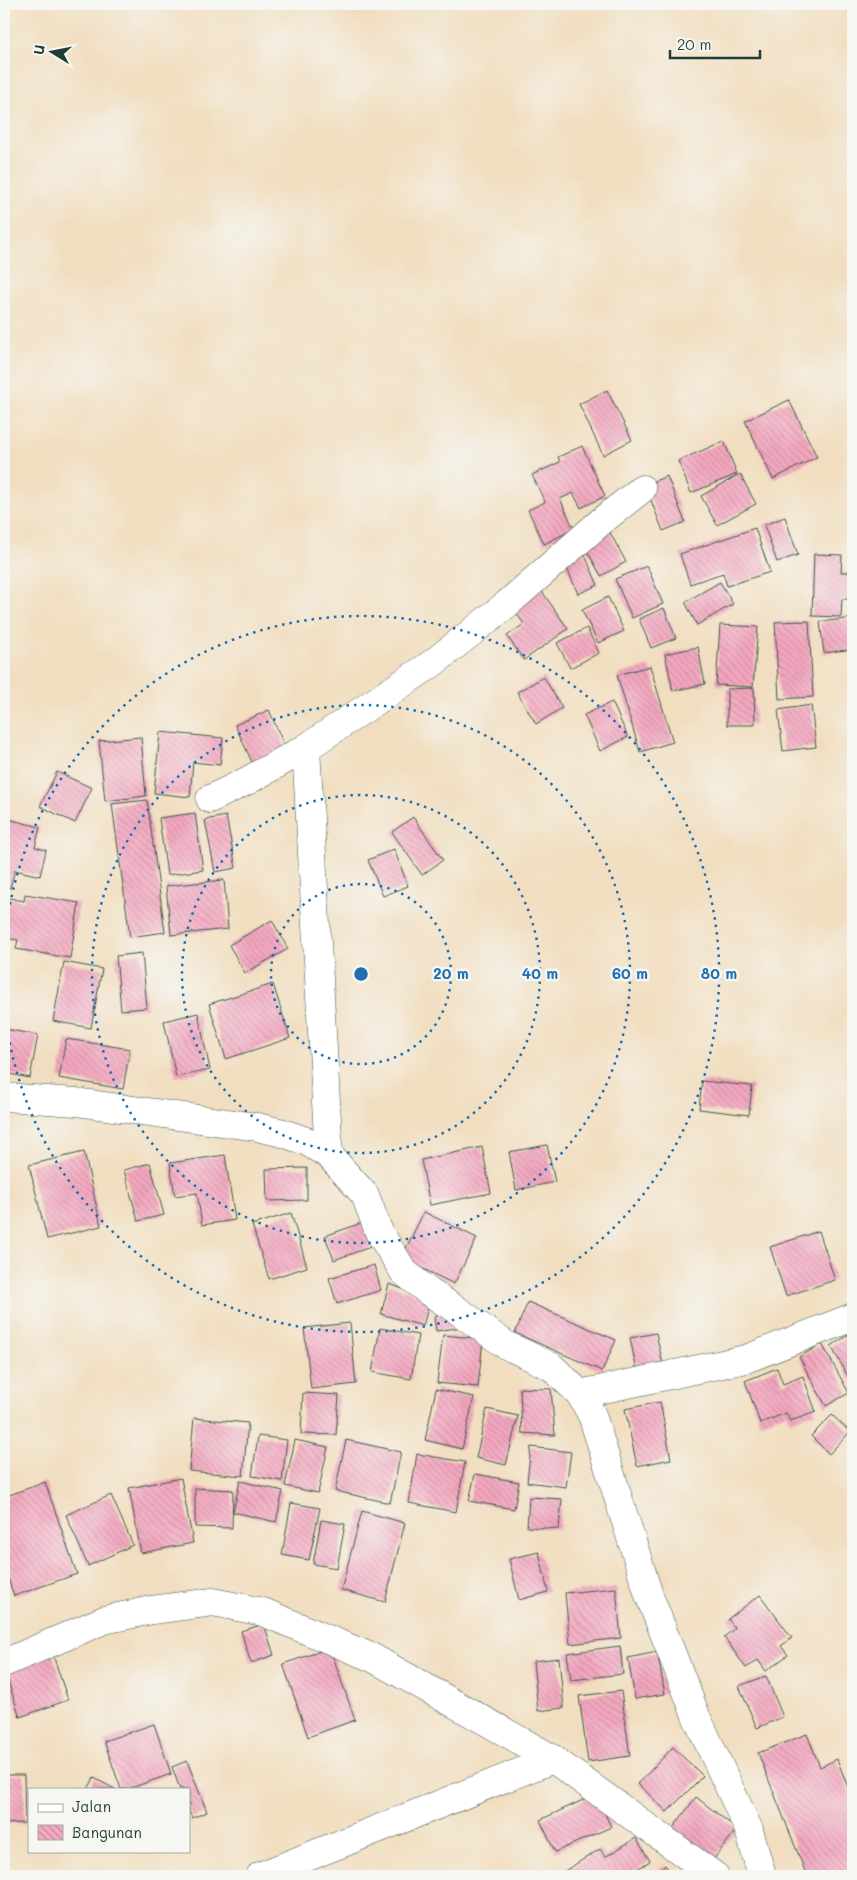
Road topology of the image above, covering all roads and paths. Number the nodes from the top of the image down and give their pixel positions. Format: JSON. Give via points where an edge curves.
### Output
{"nodes":[{"id":1,"x":642,"y":489,"type":"dead end"},
{"id":2,"x":306,"y":748,"type":"junction"},
{"id":3,"x":210,"y":799,"type":"dead end"},
{"id":4,"x":4,"y":1097,"type":"edge"},
{"id":5,"x":329,"y":1154,"type":"junction"},
{"id":6,"x":853,"y":1317,"type":"edge"},
{"id":7,"x":580,"y":1394,"type":"junction"},
{"id":8,"x":4,"y":1663,"type":"edge"},
{"id":9,"x":553,"y":1759,"type":"junction"},
{"id":10,"x":260,"y":1876,"type":"edge"},
{"id":11,"x":715,"y":1876,"type":"edge"},
{"id":12,"x":762,"y":1876,"type":"edge"}],
"edges":[{"from":1,"to":2,"type":"street","via":[[433,663]]},
{"from":2,"to":3,"type":"street"},
{"from":2,"to":5,"type":"street"},
{"from":4,"to":5,"type":"street","via":[[76,1102],[258,1127],[306,1141]]},
{"from":5,"to":7,"type":"street","via":[[365,1195],[380,1232],[404,1272],[506,1345],[552,1367]]},
{"from":6,"to":7,"type":"street","via":[[746,1359]]},
{"from":7,"to":12,"type":"street","via":[[592,1415],[649,1595],[697,1718],[749,1830]]},
{"from":8,"to":9,"type":"street","via":[[104,1620],[213,1602],[263,1612],[373,1658]]},
{"from":9,"to":10,"type":"street"},
{"from":9,"to":11,"type":"street"}]}
